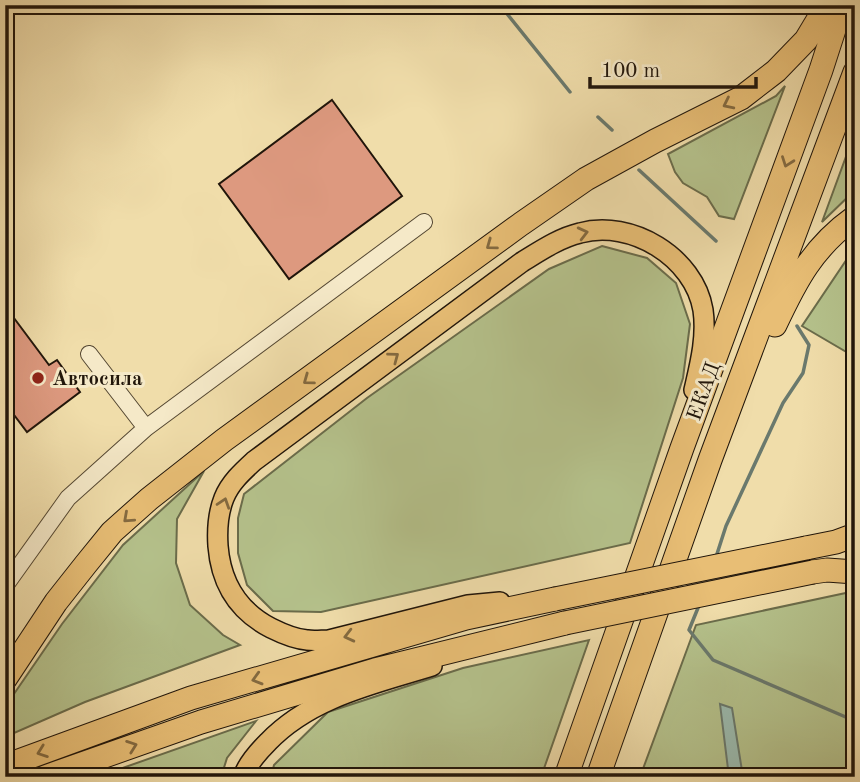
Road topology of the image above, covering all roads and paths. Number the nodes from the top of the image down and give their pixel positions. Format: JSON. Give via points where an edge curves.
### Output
{"nodes":[{"id":1,"x":827,"y":5,"type":"edge"},
{"id":2,"x":842,"y":5,"type":"edge"},
{"id":3,"x":855,"y":72,"type":"edge"},
{"id":4,"x":855,"y":217,"type":"edge"},
{"id":5,"x":424,"y":222,"type":"dead end"},
{"id":6,"x":89,"y":354,"type":"dead end"},
{"id":7,"x":146,"y":428,"type":"junction"},
{"id":8,"x":682,"y":448,"type":"junction"},
{"id":9,"x":710,"y":460,"type":"junction"},
{"id":10,"x":848,"y":538,"type":"edge"},
{"id":11,"x":855,"y":565,"type":"edge"},
{"id":12,"x":820,"y":571,"type":"junction"},
{"id":13,"x":855,"y":572,"type":"edge"},
{"id":14,"x":5,"y":586,"type":"edge"},
{"id":15,"x":545,"y":601,"type":"junction"},
{"id":16,"x":531,"y":630,"type":"junction"},
{"id":17,"x":5,"y":679,"type":"edge"},
{"id":18,"x":630,"y":689,"type":"junction"},
{"id":19,"x":5,"y":766,"type":"edge"},
{"id":20,"x":45,"y":777,"type":"edge"},
{"id":21,"x":243,"y":777,"type":"edge"},
{"id":22,"x":566,"y":777,"type":"edge"},
{"id":23,"x":598,"y":777,"type":"edge"},
{"id":24,"x":609,"y":777,"type":"edge"}],
"edges":[{"from":1,"to":17,"type":"highway","one_way":true,"via":[[806,40],[741,98],[586,179],[223,440],[149,499],[112,532],[86,564]]},
{"from":2,"to":8,"type":"highway","name":"ЕКАД","one_way":true},
{"from":3,"to":9,"type":"highway","name":"ЕКАД"},
{"from":4,"to":9,"type":"highway","via":[[829,238],[799,276]]},
{"from":5,"to":7,"type":"lane"},
{"from":6,"to":7,"type":"lane"},
{"from":7,"to":14,"type":"lane","via":[[68,498]]},
{"from":15,"to":8,"type":"main road","one_way":true,"via":[[468,605],[329,640],[290,637],[262,624],[233,596],[219,559],[217,533],[224,498],[254,461],[523,262],[564,239],[595,230],[624,232],[653,243],[674,259],[699,295],[703,348]]},
{"from":8,"to":22,"type":"highway","name":"ЕКАД"},
{"from":9,"to":18,"type":"highway","name":"ЕКАД"},
{"from":10,"to":15,"type":"highway","bridge":true},
{"from":11,"to":12,"type":"main road"},
{"from":12,"to":13,"type":"highway"},
{"from":12,"to":16,"type":"highway","bridge":true},
{"from":15,"to":19,"type":"highway","one_way":true,"via":[[466,618],[191,698]]},
{"from":20,"to":16,"type":"highway","one_way":true,"via":[[201,722]]},
{"from":16,"to":21,"type":"main road","via":[[505,645],[355,690],[314,707],[275,734]]},
{"from":18,"to":23,"type":"highway","name":"ЕКАД"},
{"from":18,"to":24,"type":"highway"}]}
